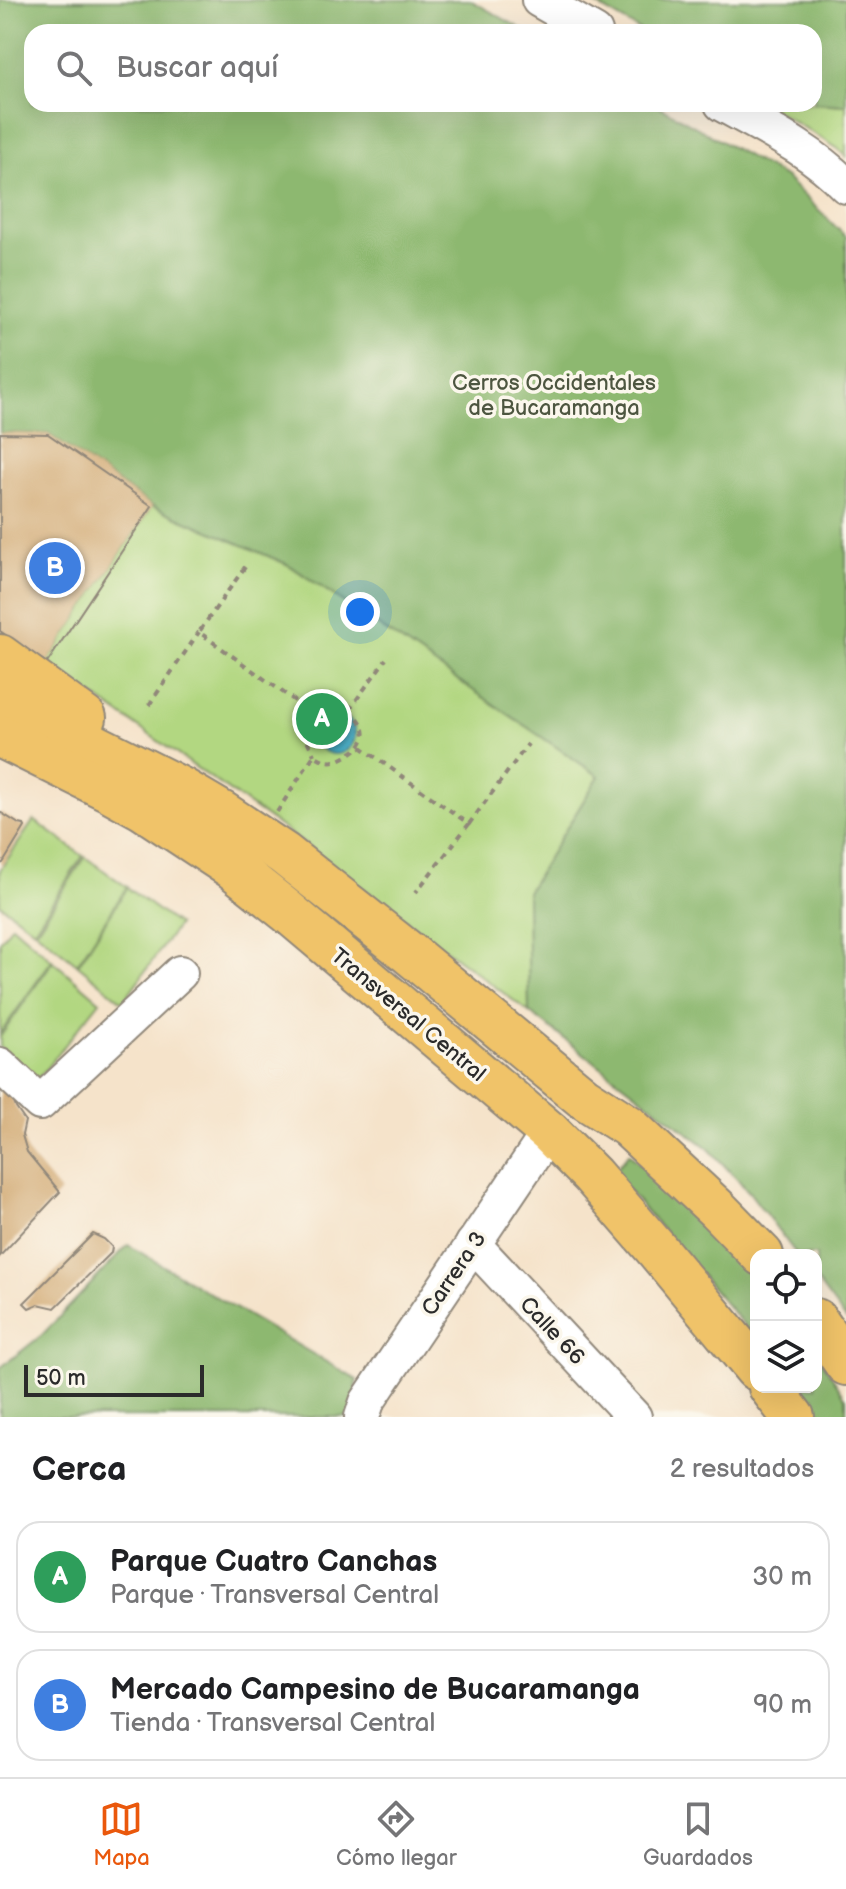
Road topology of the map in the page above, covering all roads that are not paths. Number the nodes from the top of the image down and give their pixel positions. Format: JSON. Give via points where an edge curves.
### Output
{"nodes":[{"id":1,"x":539,"y":0,"type":"edge"},
{"id":2,"x":581,"y":24,"type":"edge"},
{"id":3,"x":736,"y":112,"type":"edge"},
{"id":4,"x":846,"y":186,"type":"edge"},
{"id":5,"x":0,"y":656,"type":"edge"},
{"id":6,"x":0,"y":698,"type":"edge"},
{"id":7,"x":0,"y":736,"type":"edge"},
{"id":8,"x":182,"y":789,"type":"junction"},
{"id":9,"x":180,"y":973,"type":"dead end"},
{"id":10,"x":0,"y":1065,"type":"edge"},
{"id":11,"x":549,"y":1132,"type":"junction"},
{"id":12,"x":473,"y":1244,"type":"junction"},
{"id":13,"x":756,"y":1249,"type":"edge"},
{"id":14,"x":817,"y":1321,"type":"edge"},
{"id":15,"x":750,"y":1362,"type":"edge"},
{"id":16,"x":846,"y":1364,"type":"edge"},
{"id":17,"x":775,"y":1393,"type":"edge"},
{"id":18,"x":362,"y":1417,"type":"edge"},
{"id":19,"x":634,"y":1417,"type":"edge"},
{"id":20,"x":793,"y":1417,"type":"edge"}],
"edges":[{"from":1,"to":2,"type":"street"},
{"from":3,"to":4,"type":"street","via":[[805,152]]},
{"from":5,"to":8,"type":"main road"},
{"from":6,"to":8,"type":"main road","name":"Transversal Central"},
{"from":7,"to":11,"type":"main road","name":"Transversal Central","via":[[111,791],[233,868]]},
{"from":8,"to":13,"type":"main road","name":"Transversal Central","via":[[303,868],[583,1097],[628,1126]]},
{"from":9,"to":10,"type":"street","via":[[40,1103]]},
{"from":11,"to":12,"type":"street","name":"Carrera 3"},
{"from":11,"to":15,"type":"main road","name":"Transversal Central","via":[[592,1175]]},
{"from":12,"to":18,"type":"street","name":"Carrera 3"},
{"from":12,"to":19,"type":"street","name":"Calle 66"},
{"from":14,"to":16,"type":"main road"},
{"from":17,"to":20,"type":"main road"}]}
